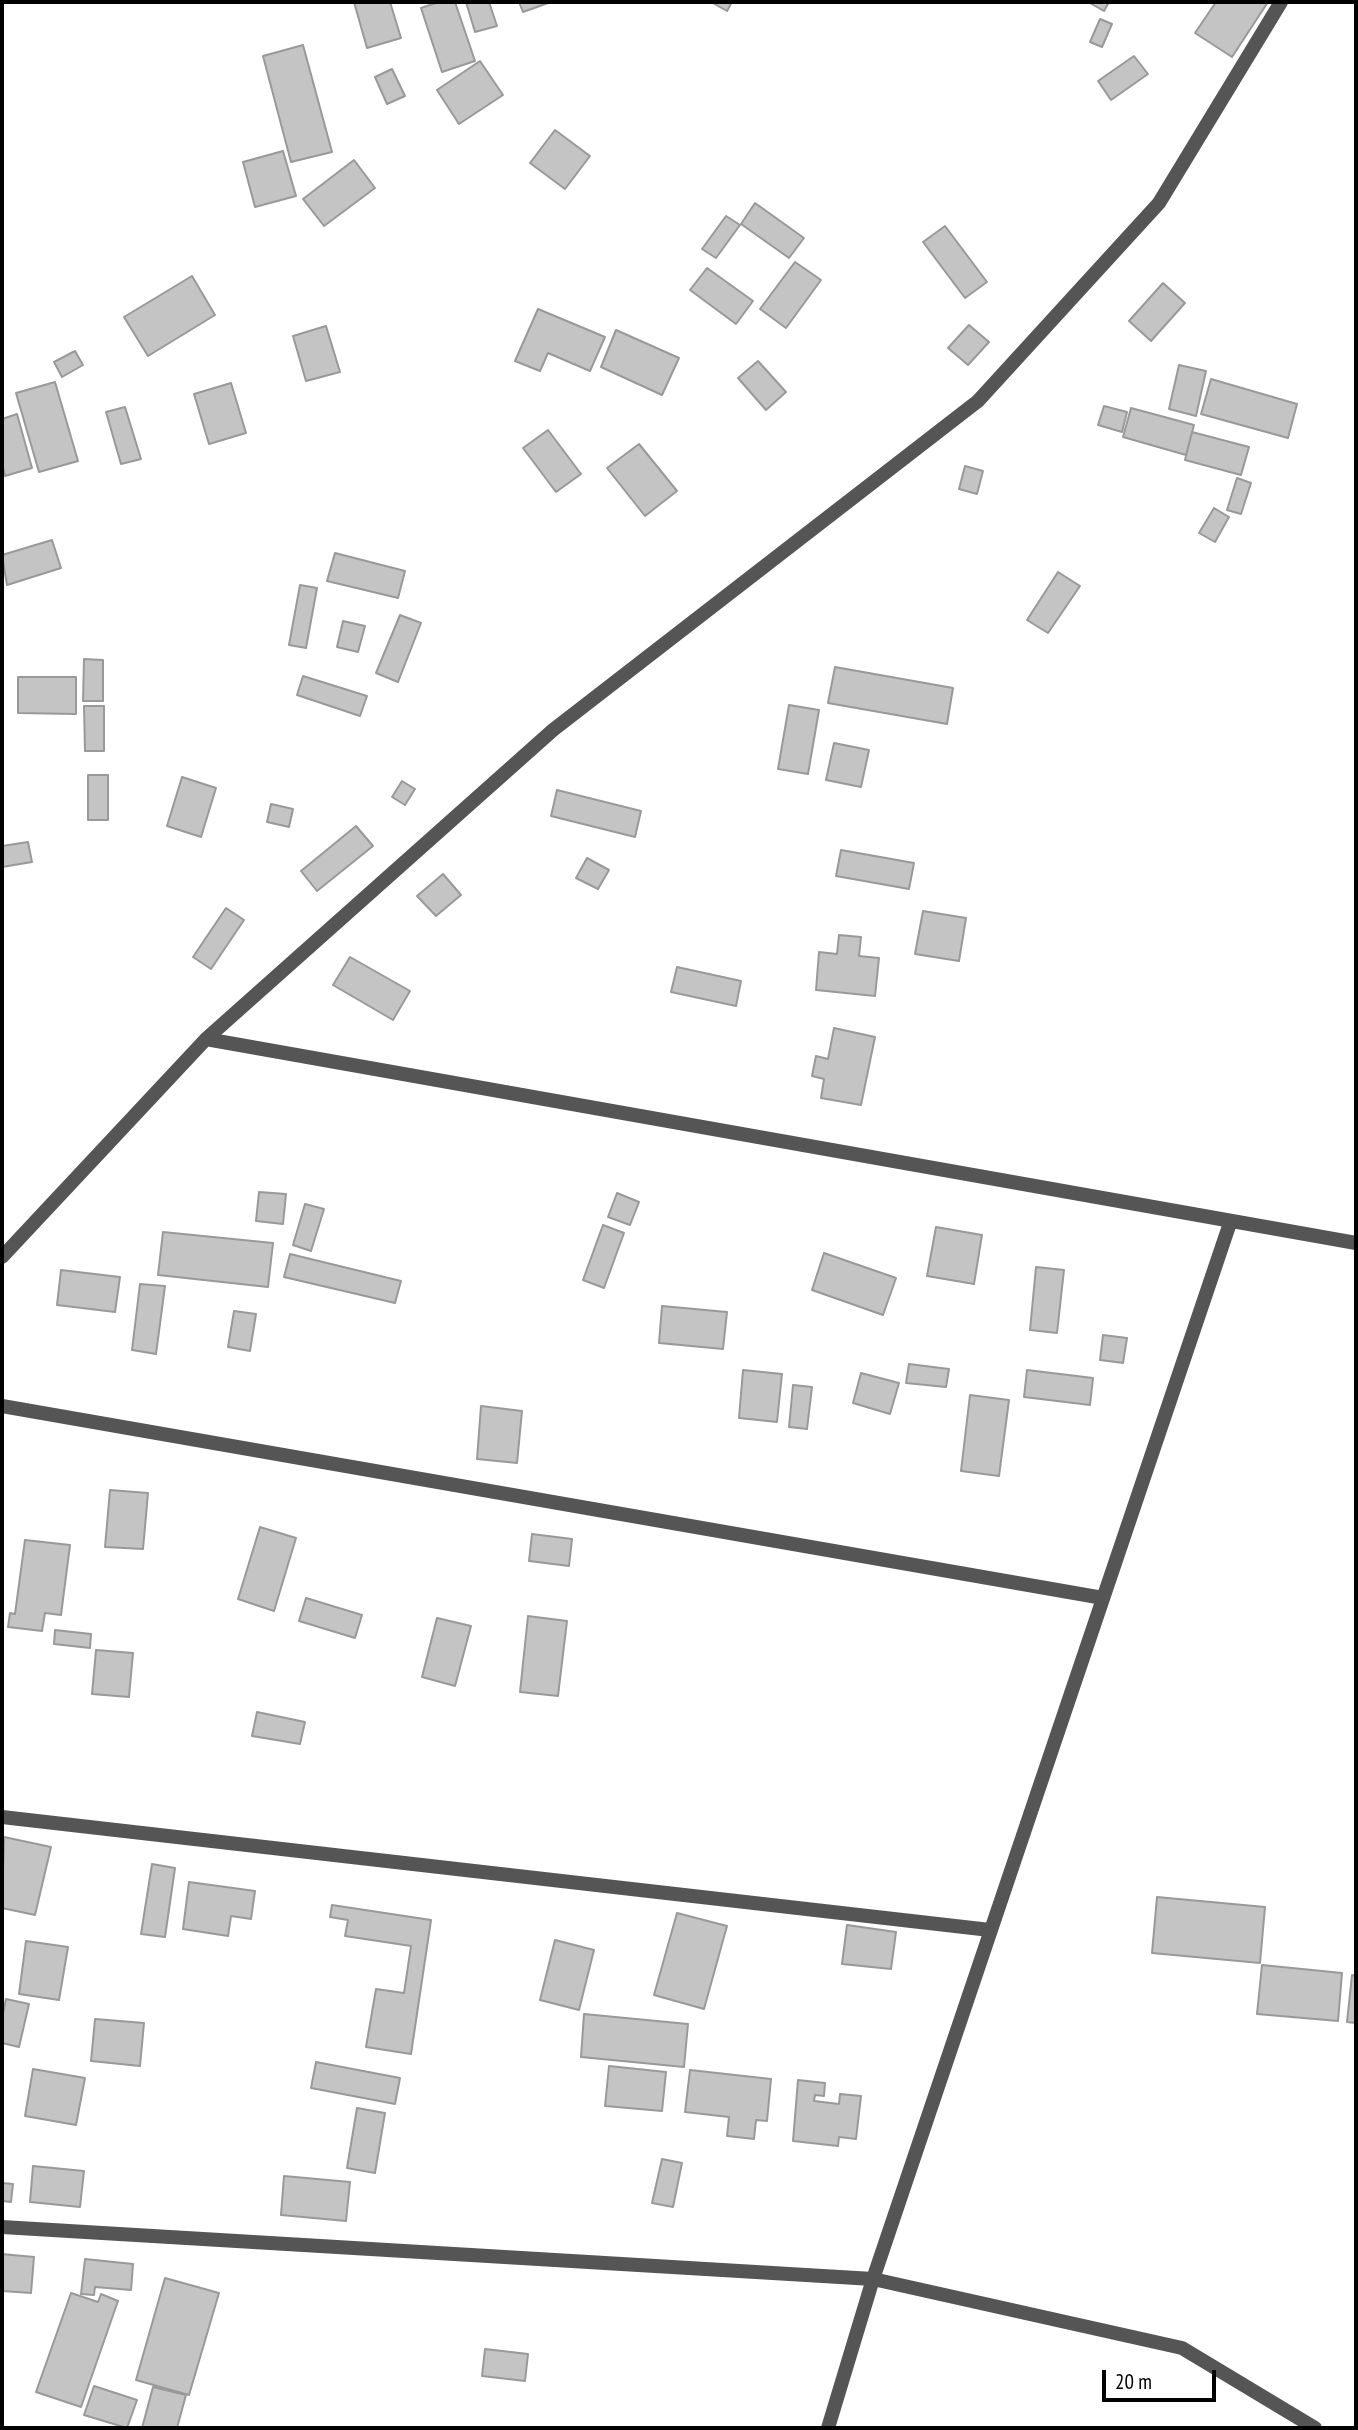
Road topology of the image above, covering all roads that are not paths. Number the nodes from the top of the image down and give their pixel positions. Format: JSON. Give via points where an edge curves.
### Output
{"nodes":[{"id":1,"x":1281,"y":2,"type":"edge"},
{"id":2,"x":206,"y":1039,"type":"junction"},
{"id":3,"x":1230,"y":1223,"type":"junction"},
{"id":4,"x":1356,"y":1243,"type":"edge"},
{"id":5,"x":2,"y":1257,"type":"edge"},
{"id":6,"x":2,"y":1406,"type":"edge"},
{"id":7,"x":1103,"y":1598,"type":"junction"},
{"id":8,"x":2,"y":1817,"type":"edge"},
{"id":9,"x":990,"y":1930,"type":"junction"},
{"id":10,"x":2,"y":2227,"type":"edge"},
{"id":11,"x":873,"y":2279,"type":"junction"},
{"id":12,"x":828,"y":2428,"type":"edge"},
{"id":13,"x":1315,"y":2428,"type":"edge"}],
"edges":[{"from":1,"to":2,"type":"street","via":[[1159,203],[978,401],[552,730]]},
{"from":2,"to":3,"type":"street"},
{"from":2,"to":5,"type":"street"},
{"from":3,"to":4,"type":"street"},
{"from":3,"to":7,"type":"street"},
{"from":6,"to":7,"type":"street"},
{"from":7,"to":9,"type":"street"},
{"from":8,"to":9,"type":"street"},
{"from":9,"to":11,"type":"street"},
{"from":10,"to":11,"type":"street"},
{"from":11,"to":12,"type":"street"},
{"from":11,"to":13,"type":"street","via":[[1182,2348]]}]}
